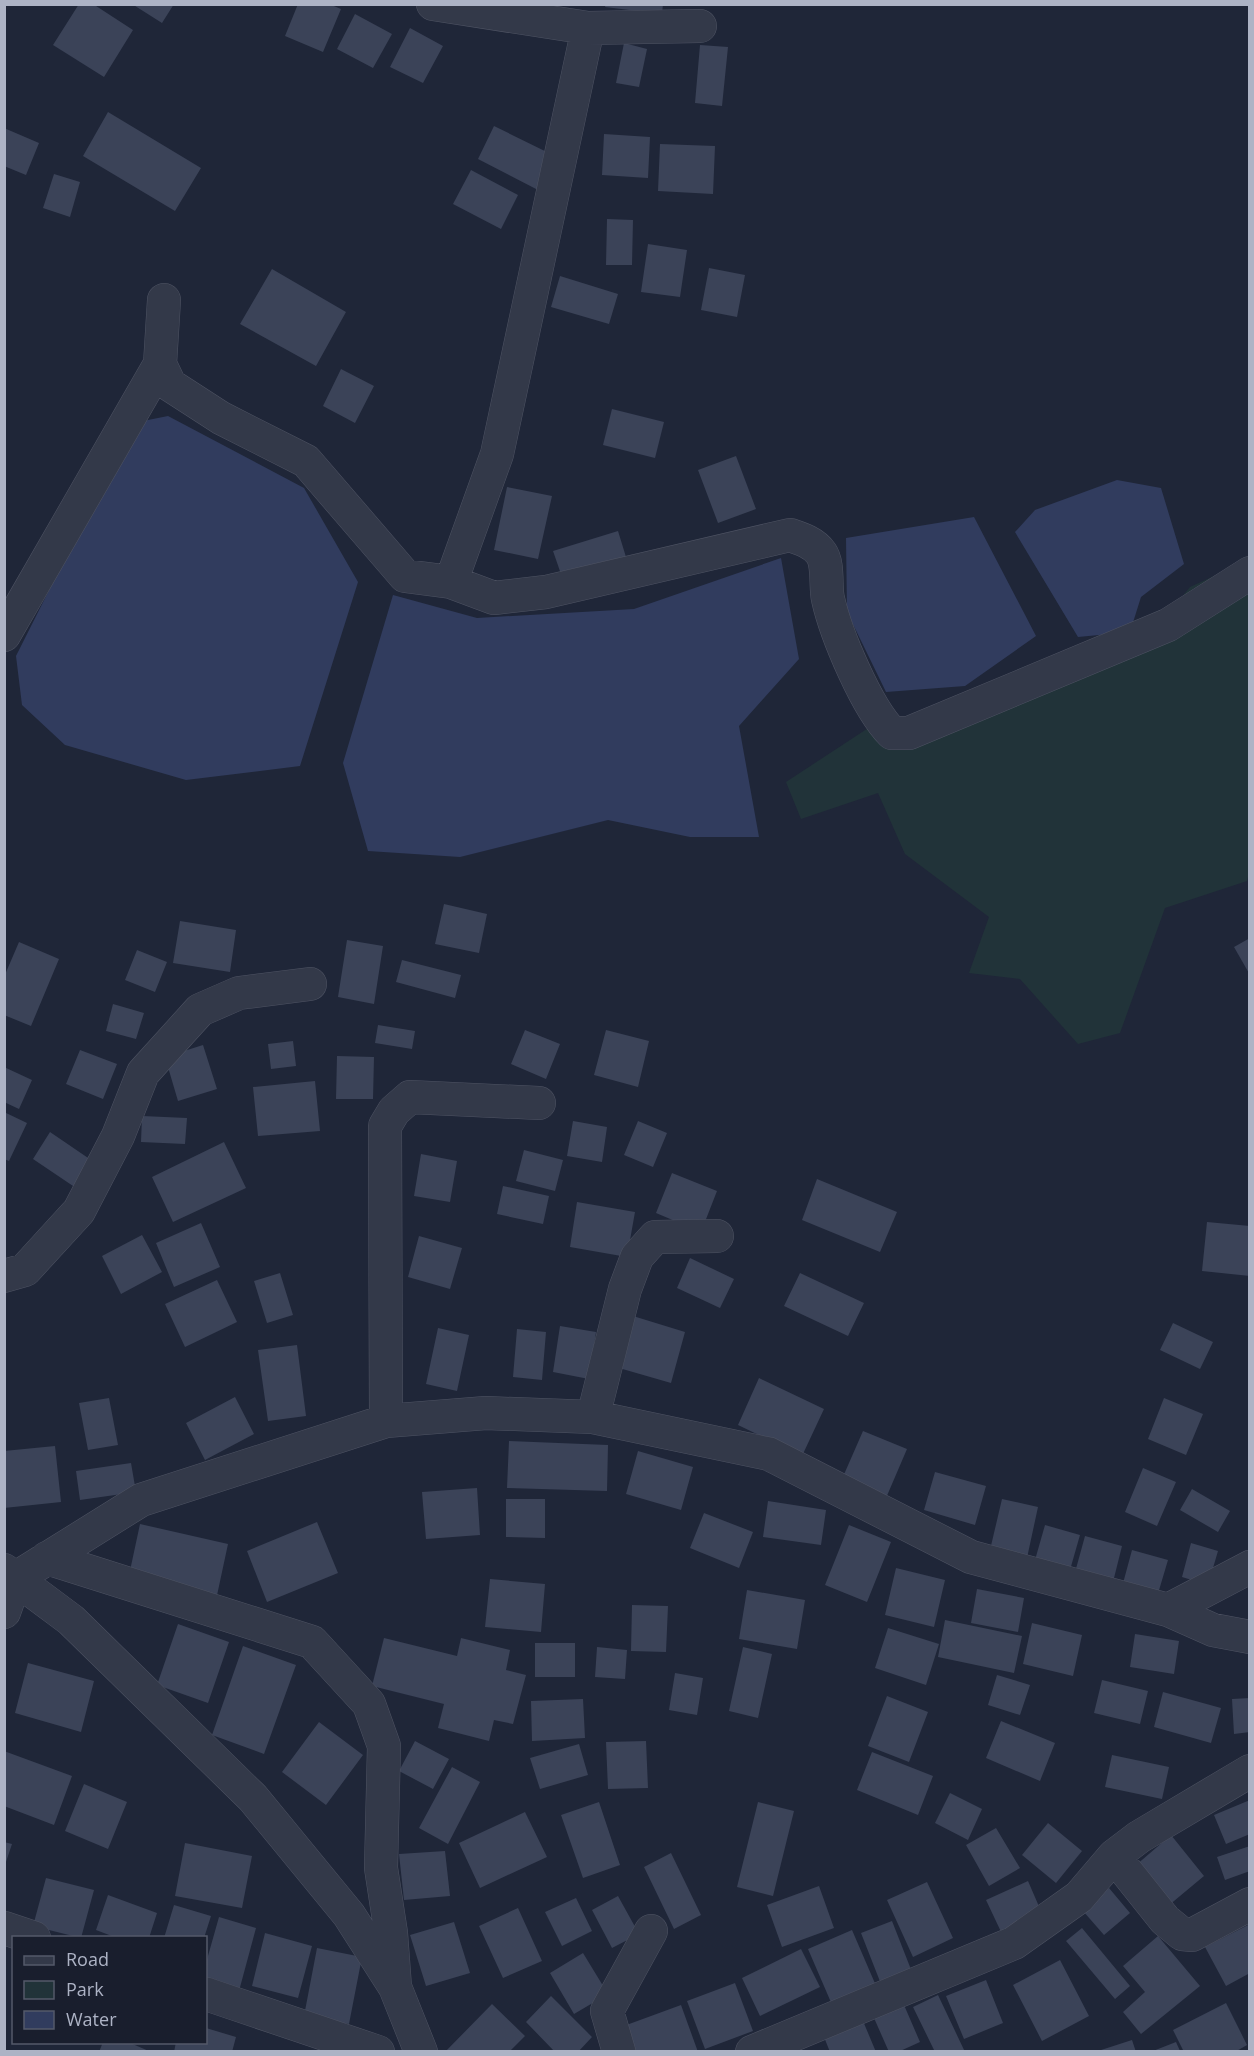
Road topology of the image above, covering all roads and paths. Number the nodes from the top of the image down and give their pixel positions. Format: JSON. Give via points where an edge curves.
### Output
{"nodes":[{"id":1,"x":433,"y":4,"type":"edge"},
{"id":2,"x":700,"y":26,"type":"dead end"},
{"id":3,"x":588,"y":28,"type":"junction"},
{"id":4,"x":164,"y":300,"type":"dead end"},
{"id":5,"x":160,"y":364,"type":"junction"},
{"id":6,"x":1250,"y":573,"type":"edge"},
{"id":7,"x":451,"y":582,"type":"junction"},
{"id":8,"x":4,"y":635,"type":"edge"},
{"id":9,"x":310,"y":984,"type":"dead end"},
{"id":10,"x":539,"y":1103,"type":"dead end"},
{"id":11,"x":717,"y":1236,"type":"dead end"},
{"id":12,"x":4,"y":1276,"type":"edge"},
{"id":13,"x":593,"y":1417,"type":"junction"},
{"id":14,"x":386,"y":1420,"type":"junction"},
{"id":15,"x":47,"y":1558,"type":"junction"},
{"id":16,"x":1250,"y":1568,"type":"edge"},
{"id":17,"x":10,"y":1574,"type":"edge"},
{"id":18,"x":1168,"y":1610,"type":"junction"},
{"id":19,"x":4,"y":1612,"type":"edge"},
{"id":20,"x":1250,"y":1637,"type":"edge"},
{"id":21,"x":1250,"y":1771,"type":"edge"},
{"id":22,"x":1114,"y":1856,"type":"junction"},
{"id":23,"x":1250,"y":1904,"type":"edge"},
{"id":24,"x":4,"y":1928,"type":"edge"},
{"id":25,"x":651,"y":1931,"type":"dead end"},
{"id":26,"x":28,"y":1936,"type":"edge"},
{"id":27,"x":395,"y":1987,"type":"junction"},
{"id":28,"x":207,"y":1994,"type":"edge"},
{"id":29,"x":378,"y":2052,"type":"edge"},
{"id":30,"x":421,"y":2052,"type":"edge"},
{"id":31,"x":619,"y":2052,"type":"edge"},
{"id":32,"x":752,"y":2052,"type":"edge"}],
"edges":[{"from":1,"to":3,"type":"street"},
{"from":2,"to":3,"type":"street"},
{"from":3,"to":7,"type":"street","via":[[497,454]]},
{"from":4,"to":5,"type":"street"},
{"from":5,"to":7,"type":"street","via":[[170,385],[221,418],[306,461],[405,576]]},
{"from":5,"to":8,"type":"street"},
{"from":6,"to":7,"type":"street","via":[[1168,625],[900,734],[892,734],[881,722],[841,640],[828,599],[823,555],[809,542],[790,535],[546,592],[494,598]]},
{"from":9,"to":12,"type":"street","via":[[239,993],[200,1010],[143,1074],[118,1136],[79,1211],[25,1270]]},
{"from":10,"to":14,"type":"street","via":[[410,1097],[385,1126]]},
{"from":11,"to":13,"type":"street","via":[[655,1237],[637,1257],[625,1289]]},
{"from":13,"to":14,"type":"street","via":[[486,1413]]},
{"from":13,"to":18,"type":"street","via":[[769,1454],[971,1557]]},
{"from":14,"to":15,"type":"street","via":[[141,1500]]},
{"from":15,"to":17,"type":"street"},
{"from":15,"to":27,"type":"street","via":[[312,1642],[369,1704],[384,1746],[381,1868]]},
{"from":16,"to":18,"type":"street"},
{"from":17,"to":19,"type":"street"},
{"from":17,"to":27,"type":"street","via":[[71,1620],[253,1798],[349,1915]]},
{"from":18,"to":20,"type":"street","via":[[1213,1630]]},
{"from":21,"to":22,"type":"street"},
{"from":22,"to":23,"type":"street","via":[[1165,1920],[1182,1934],[1192,1935]]},
{"from":22,"to":32,"type":"street","via":[[1079,1897],[1014,1943]]},
{"from":24,"to":26,"type":"street"},
{"from":25,"to":31,"type":"street","via":[[607,2011]]},
{"from":27,"to":30,"type":"street"},
{"from":28,"to":29,"type":"street"}]}
